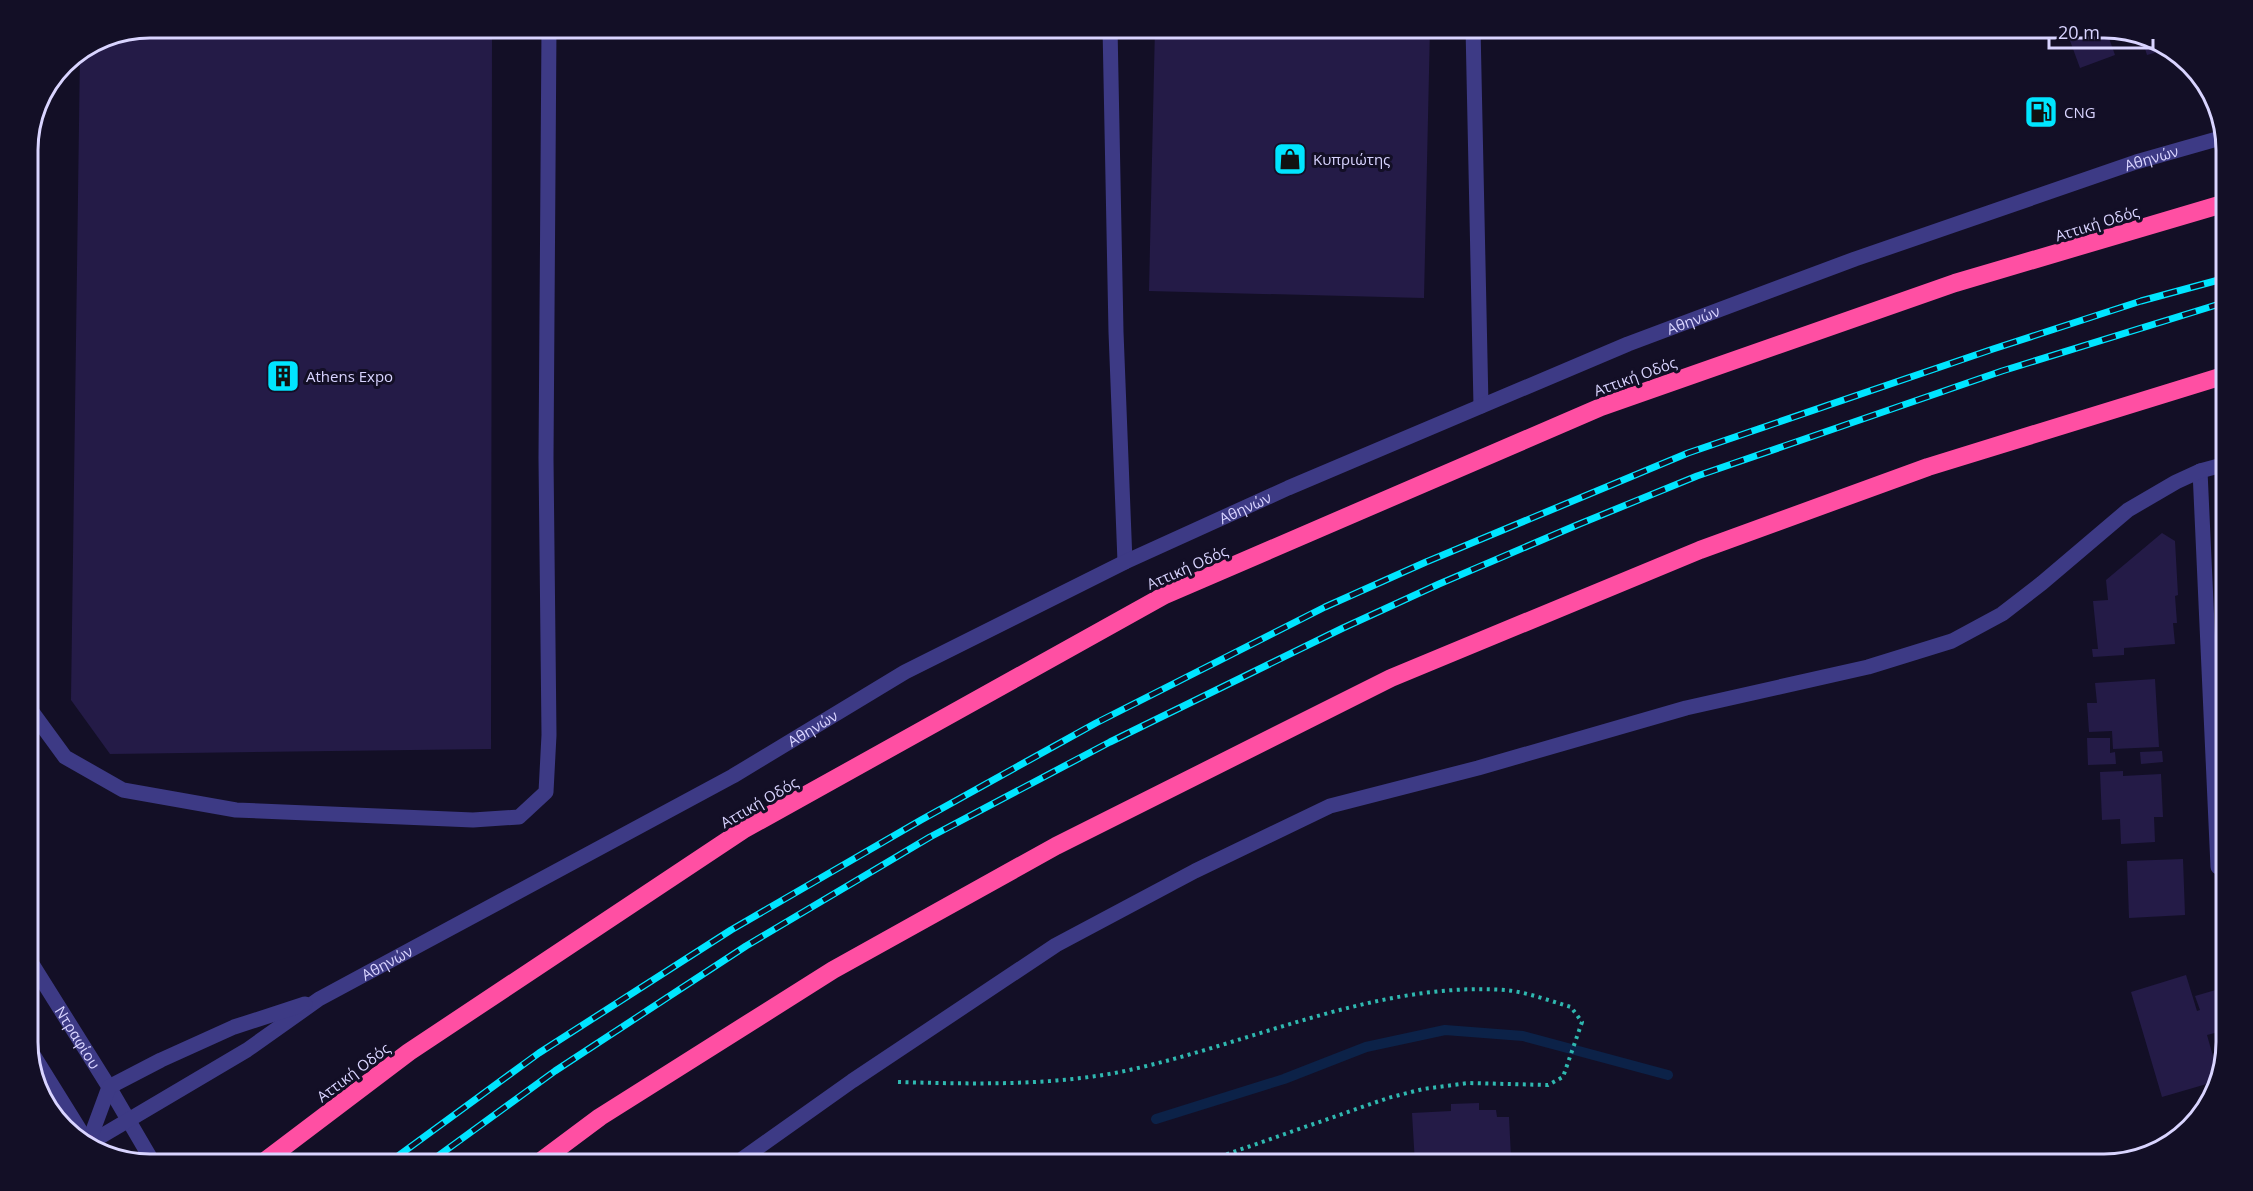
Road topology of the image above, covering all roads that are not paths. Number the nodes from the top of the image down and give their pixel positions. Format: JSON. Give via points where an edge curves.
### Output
{"nodes":[{"id":1,"x":549,"y":38,"type":"edge"},
{"id":2,"x":1110,"y":38,"type":"edge"},
{"id":3,"x":1473,"y":38,"type":"edge"},
{"id":4,"x":2215,"y":140,"type":"edge"},
{"id":5,"x":2215,"y":206,"type":"edge"},
{"id":6,"x":2215,"y":378,"type":"edge"},
{"id":7,"x":1481,"y":406,"type":"junction"},
{"id":8,"x":2215,"y":467,"type":"edge"},
{"id":9,"x":2200,"y":471,"type":"junction"},
{"id":10,"x":1125,"y":562,"type":"junction"},
{"id":11,"x":38,"y":720,"type":"edge"},
{"id":12,"x":2216,"y":818,"type":"edge"},
{"id":13,"x":38,"y":974,"type":"edge"},
{"id":14,"x":320,"y":999,"type":"junction"},
{"id":15,"x":41,"y":1067,"type":"edge"},
{"id":16,"x":109,"y":1087,"type":"junction"},
{"id":17,"x":128,"y":1119,"type":"junction"},
{"id":18,"x":78,"y":1128,"type":"edge"},
{"id":19,"x":92,"y":1137,"type":"edge"},
{"id":20,"x":96,"y":1140,"type":"edge"},
{"id":21,"x":148,"y":1154,"type":"edge"},
{"id":22,"x":274,"y":1154,"type":"edge"},
{"id":23,"x":550,"y":1154,"type":"edge"},
{"id":24,"x":749,"y":1154,"type":"edge"}],
"edges":[{"from":1,"to":11,"type":"street","via":[[546,792],[519,817],[472,820],[236,810],[123,790],[65,757]]},
{"from":2,"to":10,"type":"street"},
{"from":3,"to":7,"type":"street"},
{"from":4,"to":7,"type":"street","name":"Αθηνών","via":[[2136,162],[1855,259],[1628,344]]},
{"from":5,"to":22,"type":"highway","name":"Αττική Οδός","via":[[1955,284],[1601,406],[1165,595],[743,830],[409,1052]]},
{"from":6,"to":23,"type":"highway","via":[[1928,467],[1776,522],[1689,554],[1391,678],[1056,846],[833,970],[600,1117]]},
{"from":7,"to":10,"type":"street","name":"Αθηνών"},
{"from":8,"to":9,"type":"street"},
{"from":9,"to":12,"type":"street"},
{"from":9,"to":24,"type":"street","via":[[2128,510],[2010,608],[1952,641],[1868,667],[1686,708],[1330,806],[1195,871],[1056,945]]},
{"from":10,"to":14,"type":"street","name":"Αθηνών","via":[[905,672],[733,776]]},
{"from":13,"to":16,"type":"street","name":"Ντραφίου"},
{"from":14,"to":16,"type":"street","name":"Αθηνών","via":[[234,1027]]},
{"from":14,"to":17,"type":"street","name":"Αθηνών","via":[[247,1050]]},
{"from":15,"to":18,"type":"street"},
{"from":16,"to":17,"type":"street","name":"Ντραφίου"},
{"from":16,"to":19,"type":"street"},
{"from":17,"to":20,"type":"street","name":"Αθηνών"},
{"from":17,"to":21,"type":"street","name":"Ντραφίου"}]}
